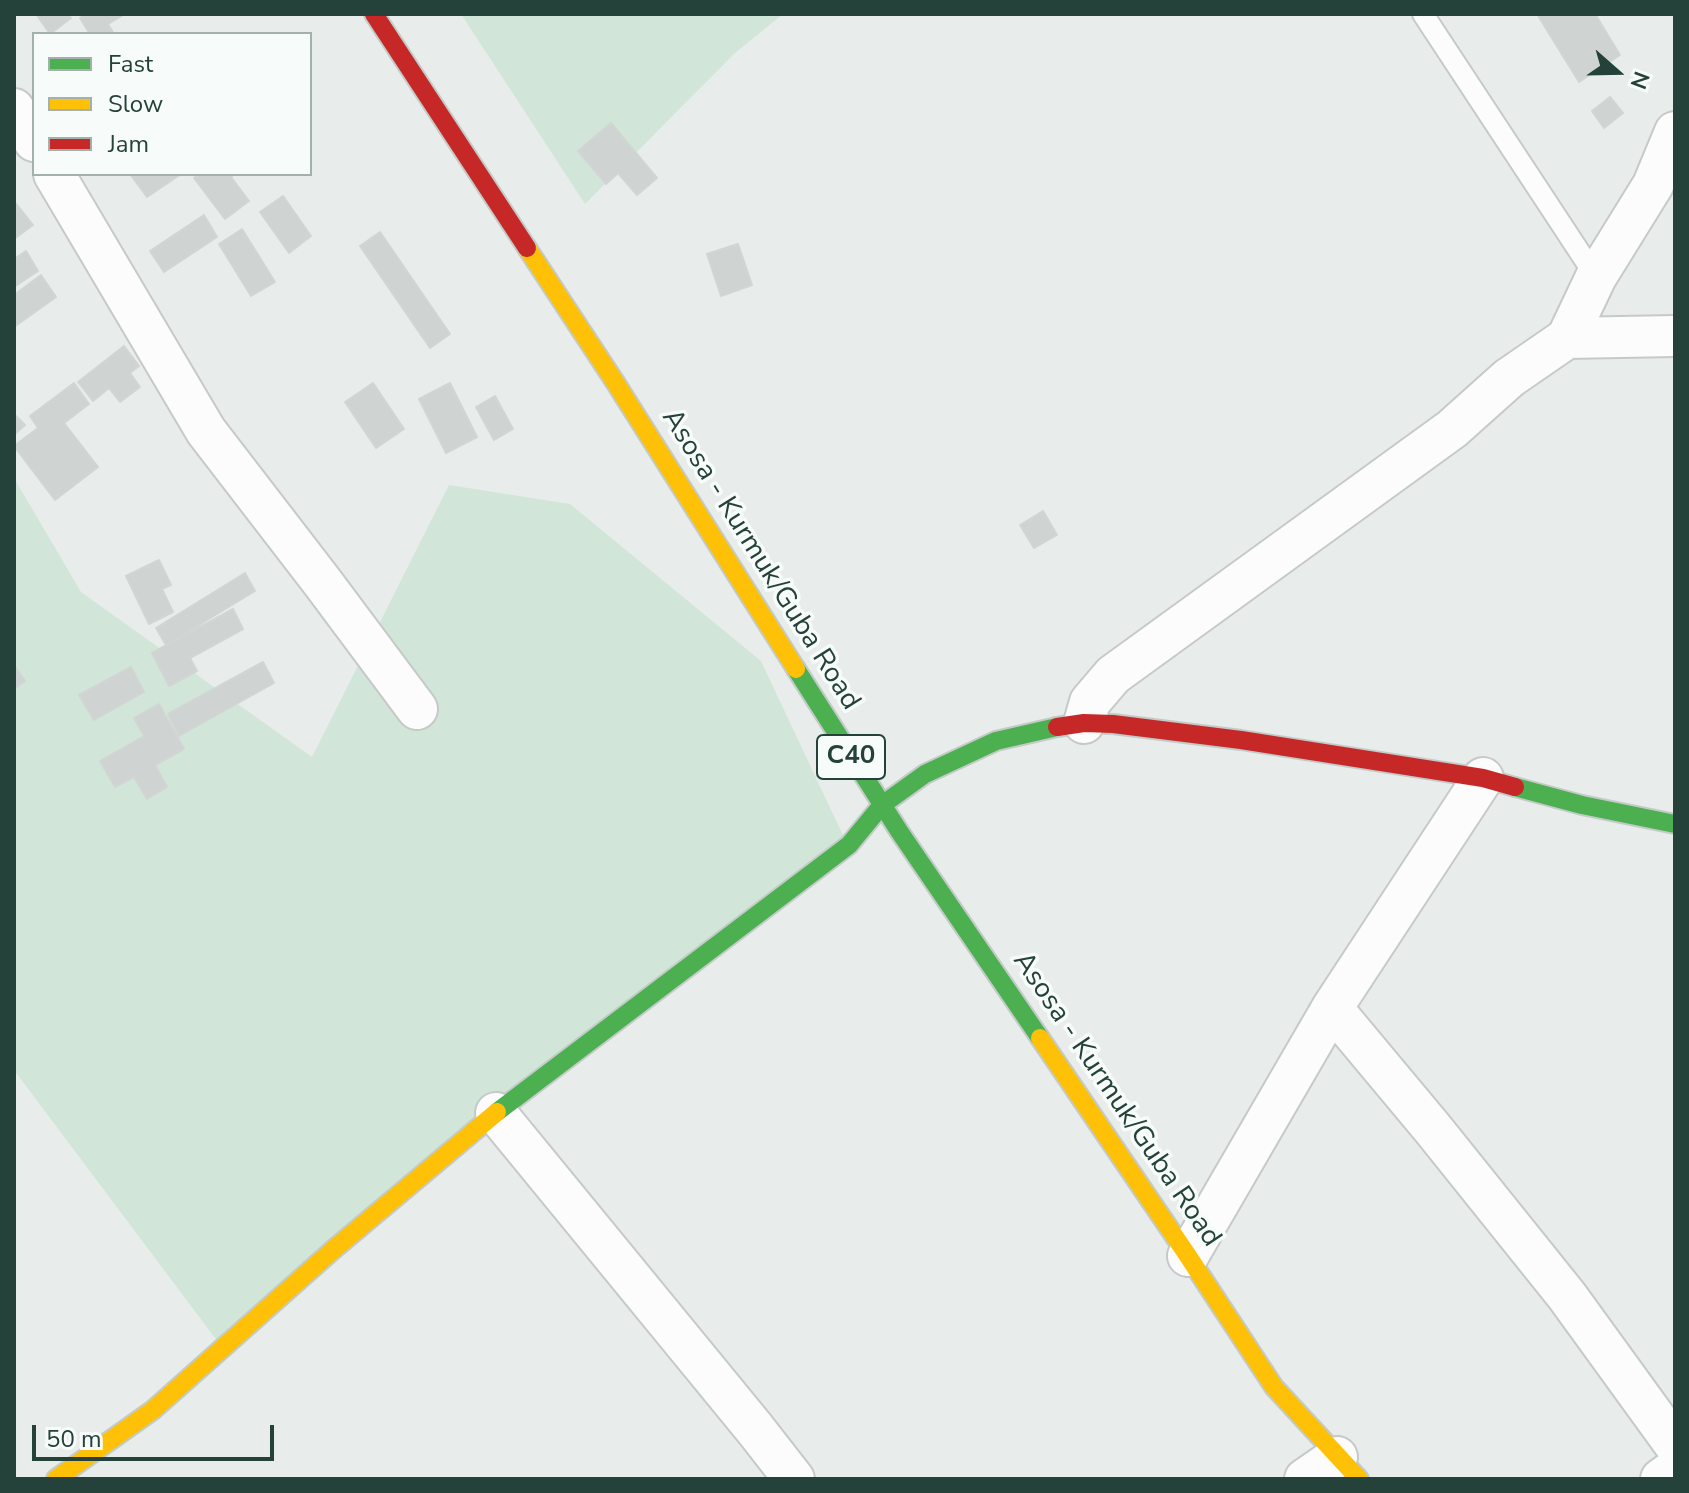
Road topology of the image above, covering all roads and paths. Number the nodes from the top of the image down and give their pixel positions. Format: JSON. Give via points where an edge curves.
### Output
{"nodes":[{"id":1,"x":374,"y":14,"type":"edge"},
{"id":2,"x":1423,"y":14,"type":"edge"},
{"id":3,"x":14,"y":109,"type":"edge"},
{"id":4,"x":32,"y":138,"type":"edge"},
{"id":5,"x":1674,"y":138,"type":"edge"},
{"id":6,"x":55,"y":176,"type":"edge"},
{"id":7,"x":1596,"y":277,"type":"junction"},
{"id":8,"x":1675,"y":336,"type":"edge"},
{"id":9,"x":1567,"y":338,"type":"junction"},
{"id":10,"x":417,"y":709,"type":"dead end"},
{"id":11,"x":1084,"y":723,"type":"junction"},
{"id":12,"x":1483,"y":778,"type":"junction"},
{"id":13,"x":882,"y":805,"type":"junction"},
{"id":14,"x":1675,"y":824,"type":"edge"},
{"id":15,"x":1332,"y":1008,"type":"junction"},
{"id":16,"x":496,"y":1113,"type":"junction"},
{"id":17,"x":1188,"y":1256,"type":"junction"},
{"id":18,"x":1675,"y":1445,"type":"edge"},
{"id":19,"x":1348,"y":1468,"type":"edge"},
{"id":20,"x":1675,"y":1469,"type":"edge"},
{"id":21,"x":56,"y":1479,"type":"edge"},
{"id":22,"x":794,"y":1479,"type":"edge"},
{"id":23,"x":1305,"y":1479,"type":"edge"},
{"id":24,"x":1661,"y":1479,"type":"edge"}],
"edges":[{"from":1,"to":13,"type":"main road","name":"Asosa - Kurmuk/Guba Road","number":"C40"},
{"from":2,"to":7,"type":"lane"},
{"from":3,"to":4,"type":"street"},
{"from":5,"to":7,"type":"street","via":[[1653,185]]},
{"from":6,"to":10,"type":"street","via":[[206,431]]},
{"from":7,"to":9,"type":"street"},
{"from":8,"to":9,"type":"street"},
{"from":9,"to":11,"type":"street","via":[[1509,378],[1452,429],[1113,675],[1090,702]]},
{"from":11,"to":12,"type":"main road","via":[[1227,738]]},
{"from":11,"to":13,"type":"main road","via":[[996,741],[925,774]]},
{"from":12,"to":14,"type":"main road"},
{"from":12,"to":15,"type":"street"},
{"from":13,"to":16,"type":"main road","via":[[849,845]]},
{"from":13,"to":17,"type":"main road","name":"Asosa - Kurmuk/Guba Road","number":"C40"},
{"from":15,"to":17,"type":"street"},
{"from":15,"to":18,"type":"street","via":[[1567,1296]]},
{"from":16,"to":21,"type":"main road","via":[[153,1410]]},
{"from":16,"to":22,"type":"street"},
{"from":17,"to":19,"type":"main road","name":"Asosa - Kurmuk/Guba Road","number":"C40","via":[[1274,1387]]},
{"from":19,"to":23,"type":"street"},
{"from":20,"to":24,"type":"street"}]}
